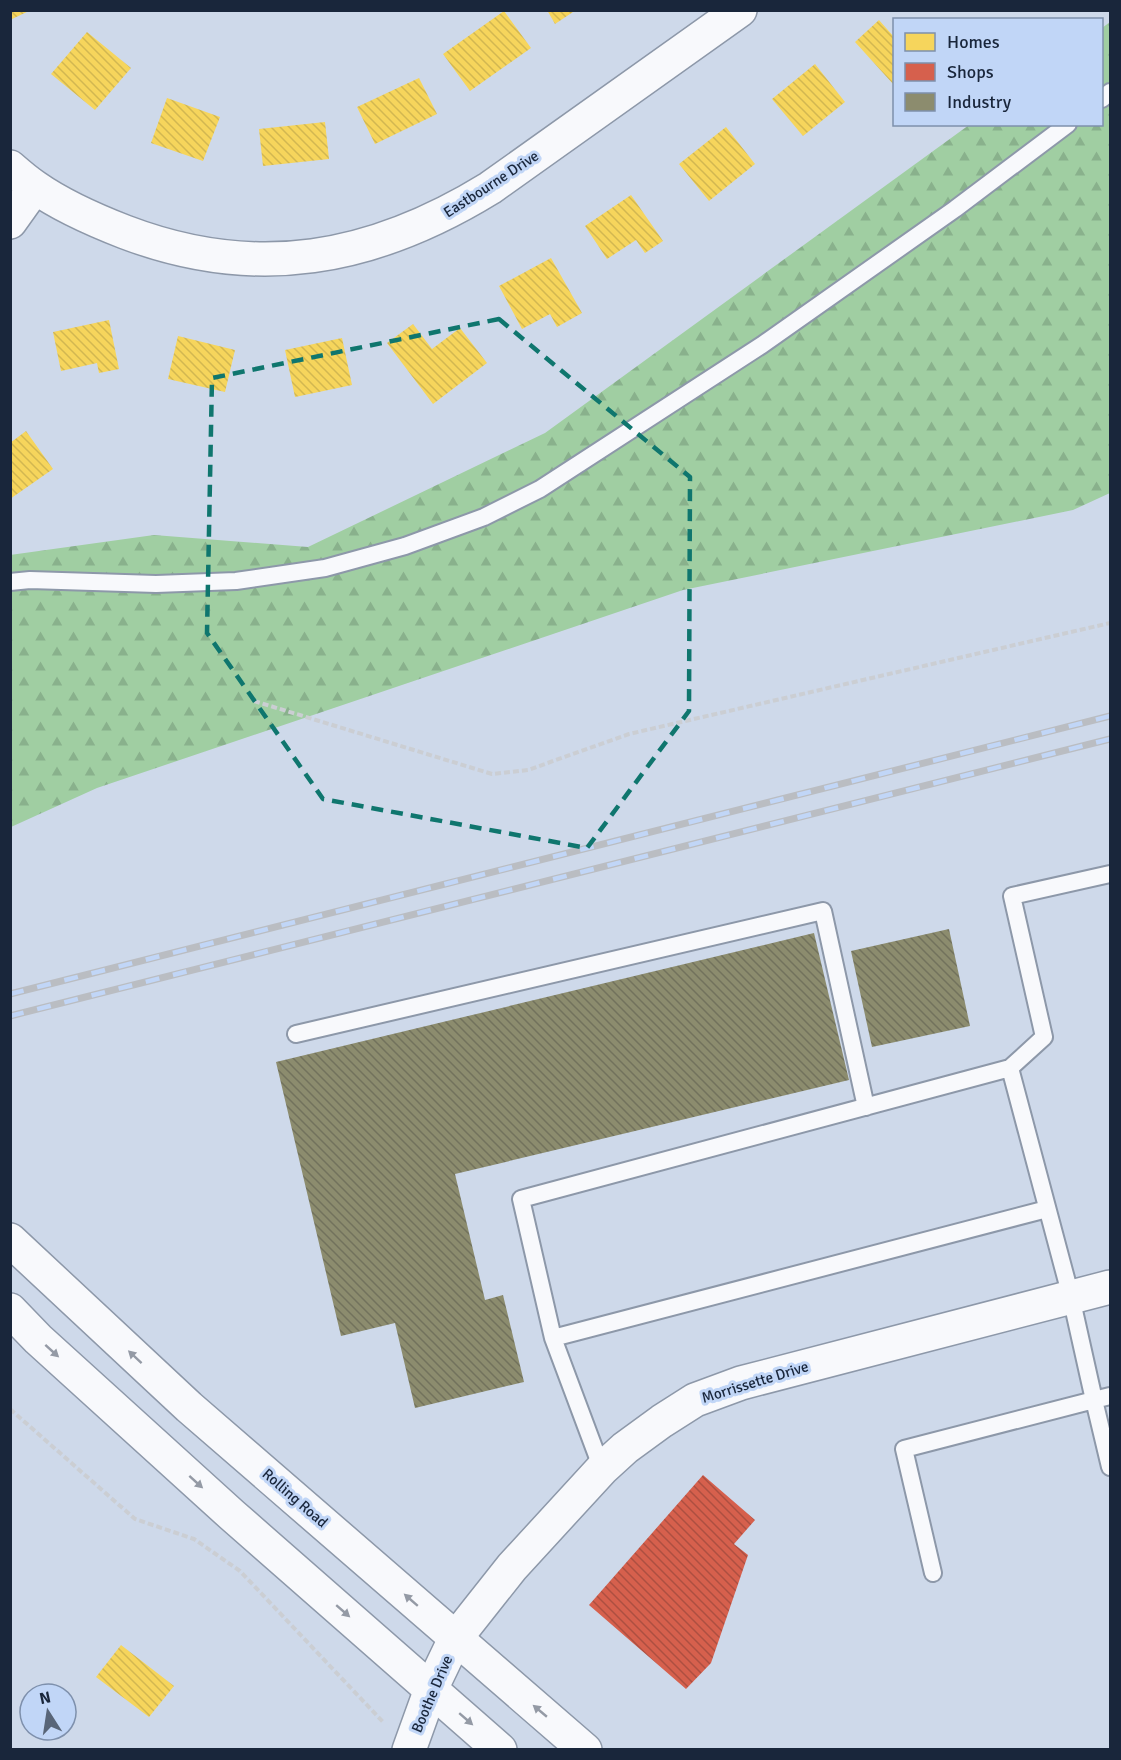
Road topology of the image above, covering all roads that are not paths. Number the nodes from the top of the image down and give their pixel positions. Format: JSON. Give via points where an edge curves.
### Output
{"nodes":[{"id":1,"x":740,"y":10,"type":"edge"},
{"id":2,"x":1065,"y":126,"type":"edge"},
{"id":3,"x":10,"y":167,"type":"edge"},
{"id":4,"x":35,"y":188,"type":"junction"},
{"id":5,"x":10,"y":222,"type":"edge"},
{"id":6,"x":10,"y":582,"type":"edge"},
{"id":7,"x":1110,"y":874,"type":"edge"},
{"id":8,"x":296,"y":1034,"type":"dead end"},
{"id":9,"x":1010,"y":1068,"type":"junction"},
{"id":10,"x":866,"y":1107,"type":"junction"},
{"id":11,"x":1047,"y":1209,"type":"junction"},
{"id":12,"x":10,"y":1240,"type":"edge"},
{"id":13,"x":1110,"y":1287,"type":"edge"},
{"id":14,"x":1071,"y":1297,"type":"junction"},
{"id":15,"x":10,"y":1310,"type":"edge"},
{"id":16,"x":553,"y":1338,"type":"junction"},
{"id":17,"x":1110,"y":1396,"type":"edge"},
{"id":18,"x":1094,"y":1400,"type":"junction"},
{"id":19,"x":1110,"y":1467,"type":"edge"},
{"id":20,"x":602,"y":1469,"type":"junction"},
{"id":21,"x":933,"y":1573,"type":"dead end"},
{"id":22,"x":455,"y":1639,"type":"junction"},
{"id":23,"x":431,"y":1689,"type":"junction"},
{"id":24,"x":400,"y":1741,"type":"edge"},
{"id":25,"x":500,"y":1749,"type":"edge"},
{"id":26,"x":585,"y":1749,"type":"edge"}],
"edges":[{"from":1,"to":4,"type":"street","name":"Eastbourne Drive","via":[[490,188],[411,231],[365,246],[274,259],[194,253],[92,219]]},
{"from":2,"to":6,"type":"lane","via":[[762,345],[540,489],[484,517],[405,546],[325,568],[247,579],[156,584]]},
{"from":3,"to":4,"type":"street","name":"Eastbourne Drive"},
{"from":4,"to":5,"type":"street"},
{"from":7,"to":9,"type":"lane","via":[[1012,896],[1044,1037]]},
{"from":8,"to":10,"type":"lane","via":[[823,911]]},
{"from":9,"to":10,"type":"lane"},
{"from":9,"to":11,"type":"lane"},
{"from":10,"to":16,"type":"lane","via":[[521,1199]]},
{"from":11,"to":14,"type":"lane"},
{"from":11,"to":16,"type":"lane"},
{"from":22,"to":12,"type":"street","name":"Rolling Road","one_way":true,"via":[[189,1407]]},
{"from":13,"to":14,"type":"street","name":"Morrissette Drive"},
{"from":14,"to":18,"type":"lane"},
{"from":14,"to":20,"type":"street","name":"Morrissette Drive","via":[[827,1360],[695,1400],[625,1448]]},
{"from":15,"to":23,"type":"street","one_way":true,"via":[[206,1491]]},
{"from":16,"to":20,"type":"lane"},
{"from":17,"to":18,"type":"lane"},
{"from":18,"to":19,"type":"lane"},
{"from":18,"to":21,"type":"lane","via":[[904,1449]]},
{"from":20,"to":22,"type":"street","name":"Morrissette Drive","via":[[512,1567]]},
{"from":22,"to":23,"type":"street","name":"Boothe Drive"},
{"from":26,"to":22,"type":"street","name":"Rolling Road","one_way":true},
{"from":23,"to":24,"type":"street","name":"Boothe Drive"},
{"from":23,"to":25,"type":"street","one_way":true}]}
